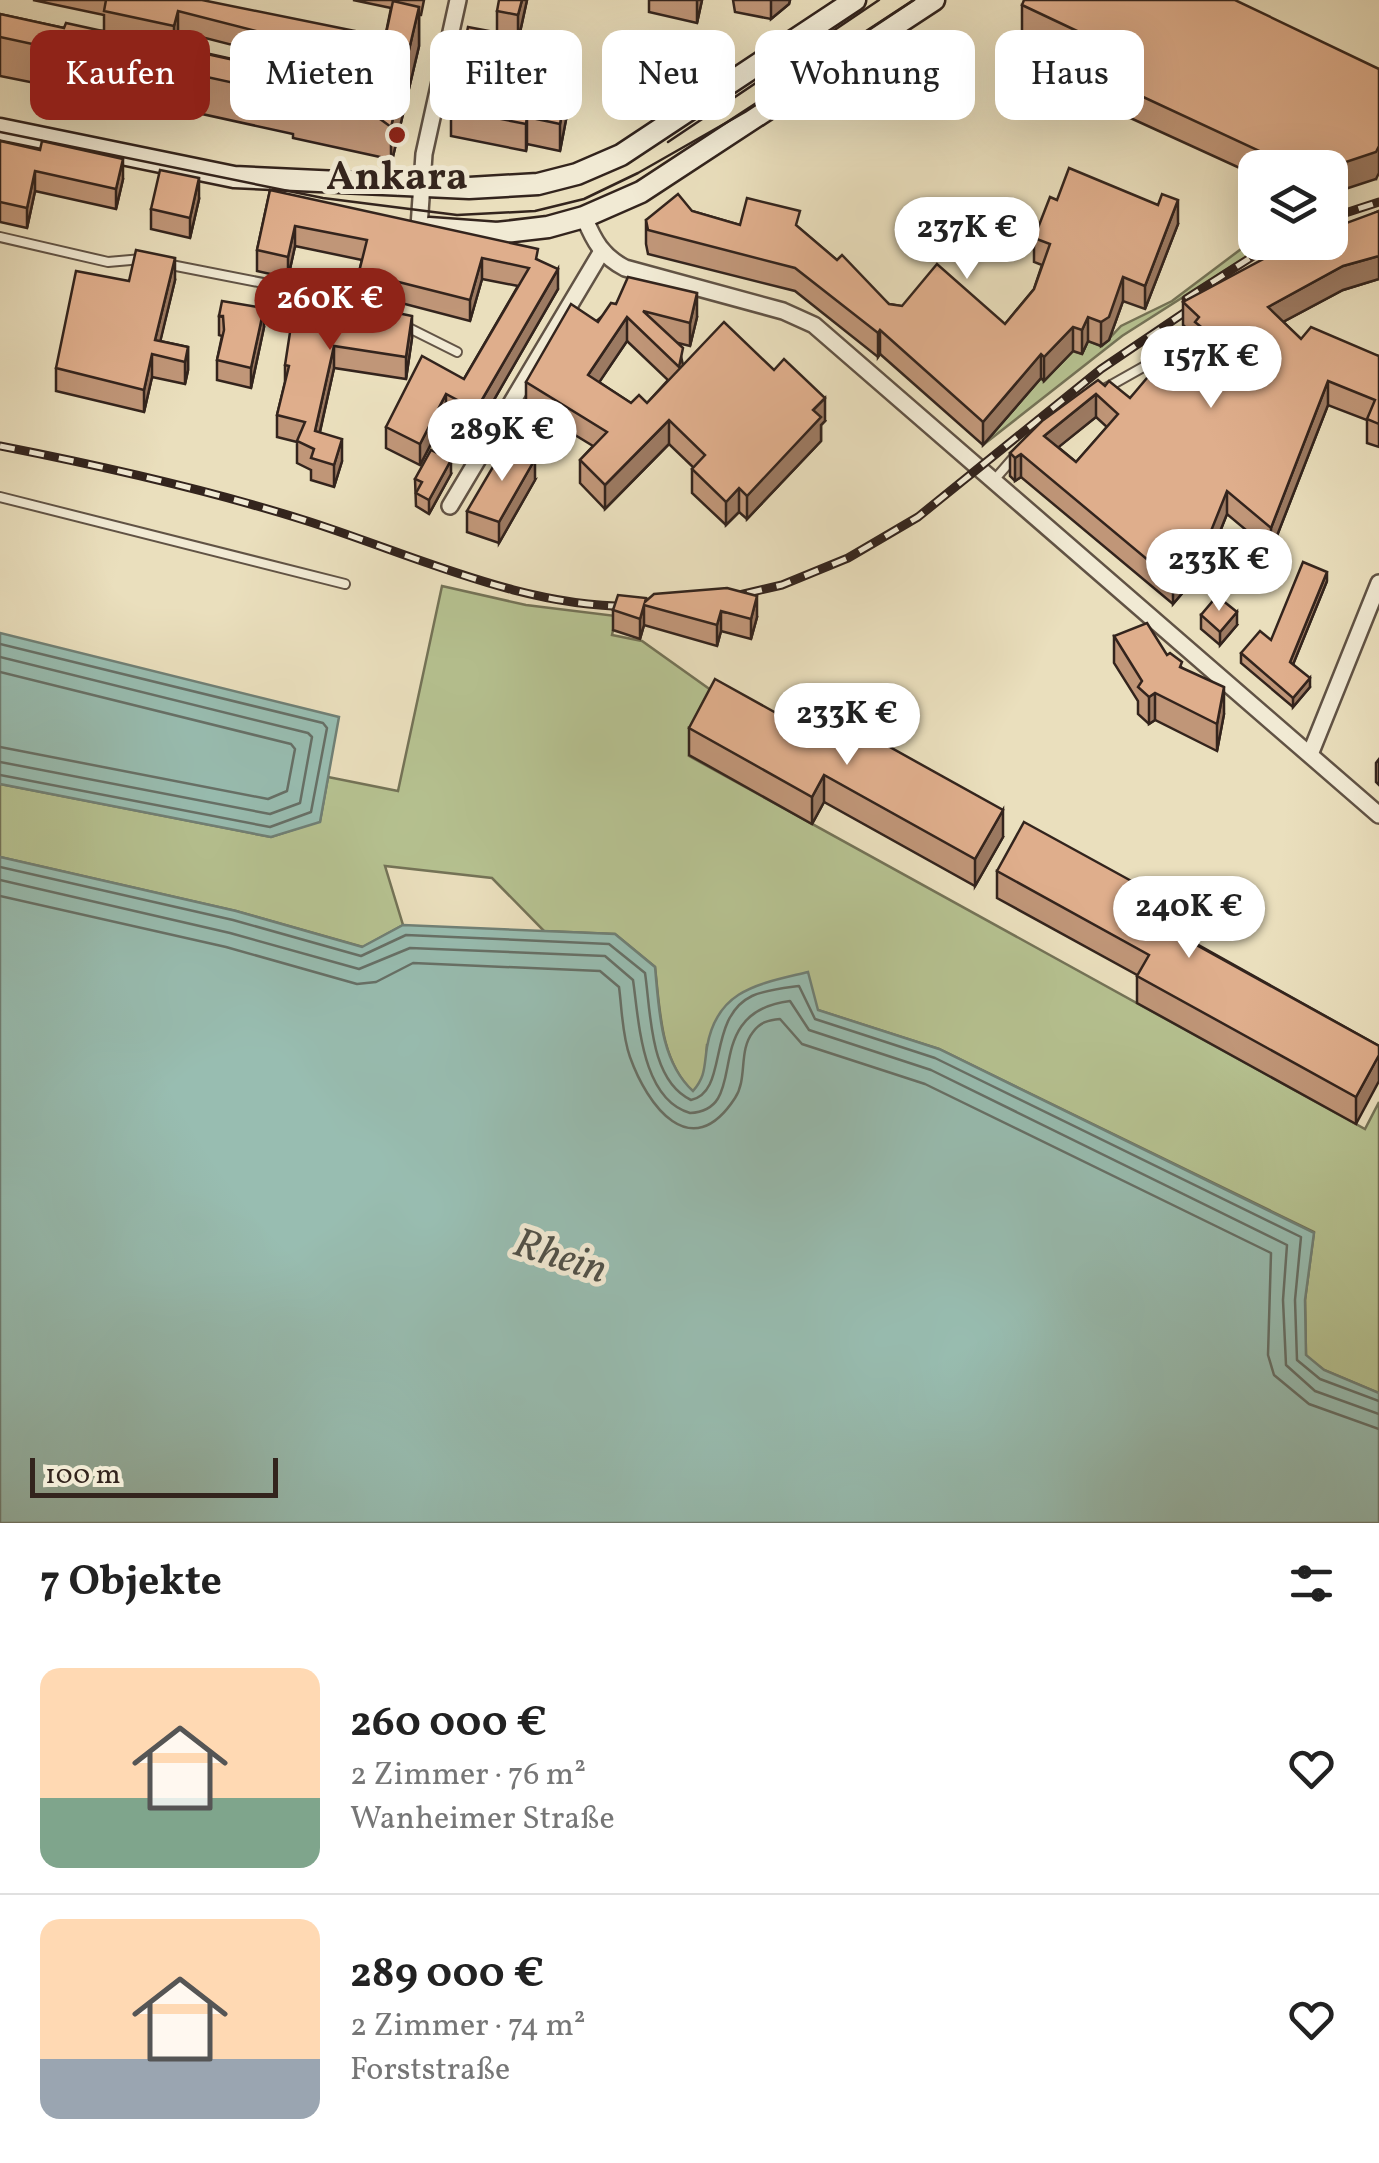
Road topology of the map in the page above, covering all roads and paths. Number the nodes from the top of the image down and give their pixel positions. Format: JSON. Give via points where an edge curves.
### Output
{"nodes":[{"id":1,"x":458,"y":0,"type":"edge"},
{"id":2,"x":854,"y":0,"type":"edge"},
{"id":3,"x":934,"y":0,"type":"edge"},
{"id":4,"x":0,"y":129,"type":"edge"},
{"id":5,"x":234,"y":178,"type":"junction"},
{"id":6,"x":422,"y":186,"type":"junction"},
{"id":7,"x":306,"y":202,"type":"edge"},
{"id":8,"x":584,"y":217,"type":"junction"},
{"id":9,"x":410,"y":225,"type":"joint"},
{"id":10,"x":0,"y":237,"type":"edge"},
{"id":11,"x":602,"y":252,"type":"junction"},
{"id":12,"x":1182,"y":345,"type":"edge"},
{"id":13,"x":457,"y":352,"type":"dead end"},
{"id":14,"x":1097,"y":392,"type":"edge"},
{"id":15,"x":1028,"y":443,"type":"edge"},
{"id":16,"x":992,"y":482,"type":"junction"},
{"id":17,"x":0,"y":497,"type":"edge"},
{"id":18,"x":450,"y":506,"type":"dead end"},
{"id":19,"x":1379,"y":583,"type":"edge"},
{"id":20,"x":345,"y":584,"type":"dead end"},
{"id":21,"x":1311,"y":752,"type":"junction"},
{"id":22,"x":1379,"y":814,"type":"edge"}],
"edges":[{"from":1,"to":6,"type":"street","via":[[456,40],[424,154]]},
{"from":2,"to":6,"type":"street","via":[[603,165],[555,182],[504,189]]},
{"from":3,"to":8,"type":"street","via":[[641,192]]},
{"from":4,"to":5,"type":"street"},
{"from":5,"to":6,"type":"street"},
{"from":5,"to":7,"type":"street"},
{"from":6,"to":9,"type":"street"},
{"from":8,"to":9,"type":"street","via":[[497,233]]},
{"from":8,"to":11,"type":"street"},
{"from":10,"to":13,"type":"lane","via":[[108,262],[140,258],[281,290],[338,293]]},
{"from":11,"to":16,"type":"street","via":[[625,268],[799,316]]},
{"from":11,"to":18,"type":"street"},
{"from":12,"to":14,"type":"lane"},
{"from":15,"to":16,"type":"lane"},
{"from":16,"to":21,"type":"street"},
{"from":17,"to":20,"type":"lane"},
{"from":19,"to":21,"type":"street"},
{"from":21,"to":22,"type":"street"}]}
